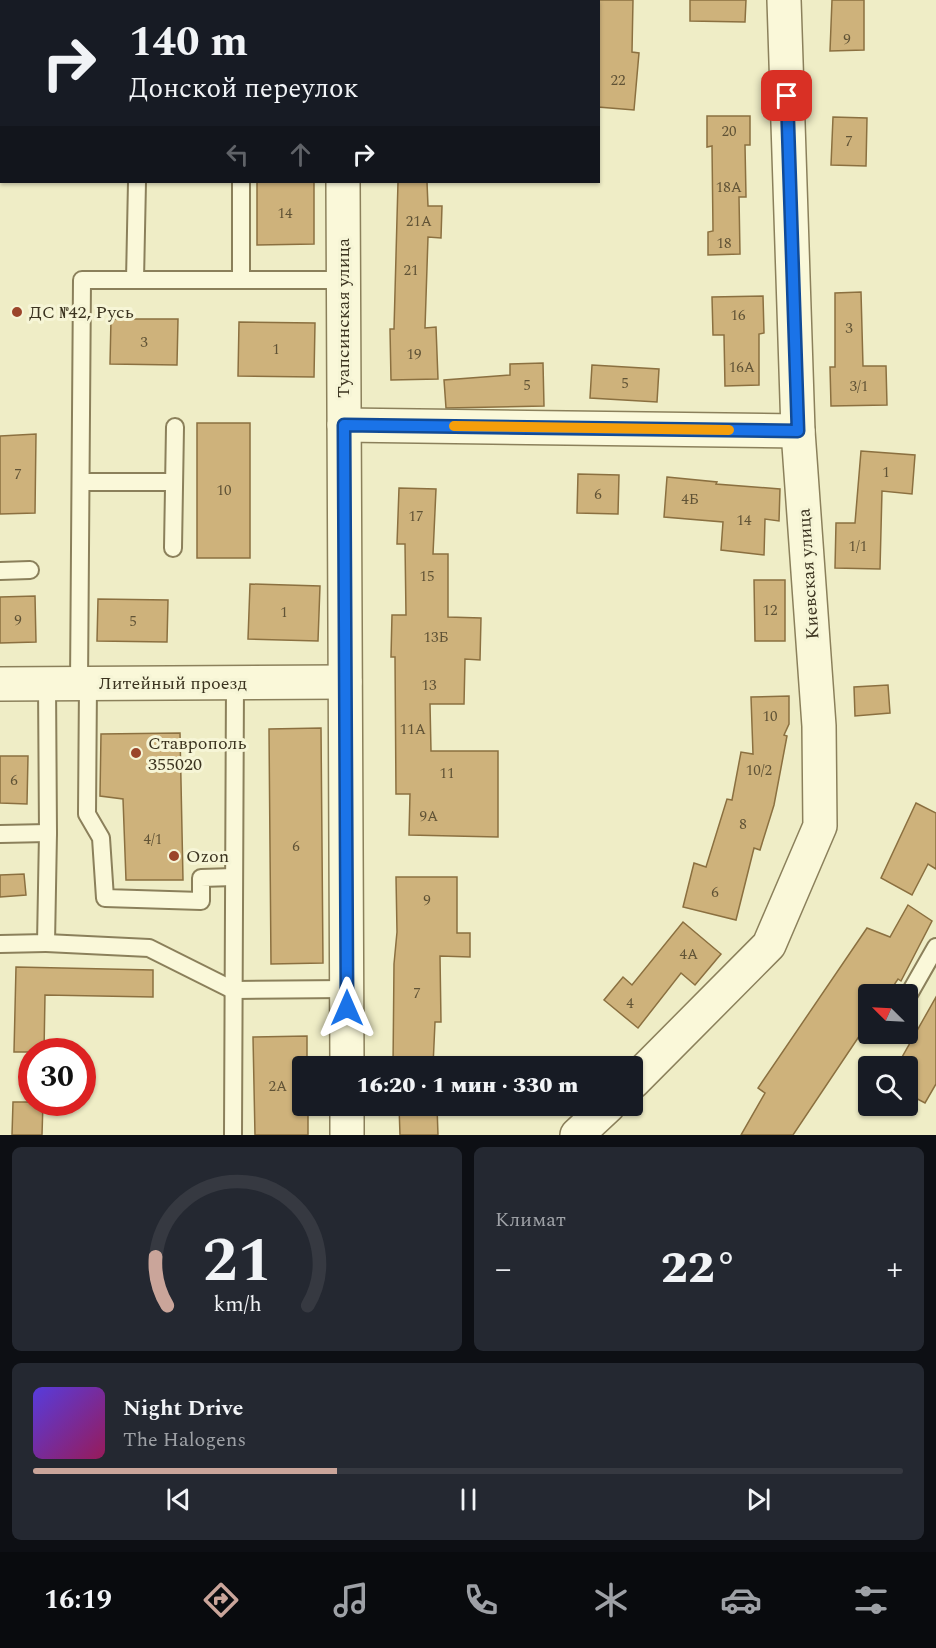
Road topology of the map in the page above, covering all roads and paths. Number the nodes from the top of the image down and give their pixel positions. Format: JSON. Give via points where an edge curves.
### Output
{"nodes":[{"id":1,"x":784,"y":0,"type":"edge"},
{"id":2,"x":137,"y":183,"type":"edge"},
{"id":3,"x":241,"y":183,"type":"edge"},
{"id":4,"x":343,"y":183,"type":"edge"},
{"id":5,"x":135,"y":280,"type":"junction"},
{"id":6,"x":241,"y":280,"type":"junction"},
{"id":7,"x":342,"y":280,"type":"junction"},
{"id":8,"x":344,"y":425,"type":"junction"},
{"id":9,"x":175,"y":427,"type":"dead end"},
{"id":10,"x":798,"y":431,"type":"junction"},
{"id":11,"x":81,"y":482,"type":"junction"},
{"id":12,"x":174,"y":482,"type":"junction"},
{"id":13,"x":172,"y":548,"type":"dead end"},
{"id":14,"x":30,"y":570,"type":"dead end"},
{"id":15,"x":0,"y":571,"type":"edge"},
{"id":16,"x":235,"y":682,"type":"junction"},
{"id":17,"x":345,"y":682,"type":"junction"},
{"id":18,"x":0,"y":684,"type":"edge"},
{"id":19,"x":47,"y":684,"type":"junction"},
{"id":20,"x":83,"y":684,"type":"junction"},
{"id":21,"x":48,"y":833,"type":"junction"},
{"id":22,"x":0,"y":834,"type":"edge"},
{"id":23,"x":234,"y":877,"type":"junction"},
{"id":24,"x":46,"y":943,"type":"junction"},
{"id":25,"x":0,"y":944,"type":"edge"},
{"id":26,"x":936,"y":947,"type":"edge"},
{"id":27,"x":915,"y":984,"type":"edge"},
{"id":28,"x":347,"y":989,"type":"junction"},
{"id":29,"x":233,"y":990,"type":"junction"},
{"id":30,"x":347,"y":1056,"type":"edge"},
{"id":31,"x":643,"y":1072,"type":"edge"},
{"id":32,"x":347,"y":1116,"type":"edge"},
{"id":33,"x":597,"y":1116,"type":"edge"},
{"id":34,"x":233,"y":1135,"type":"edge"},
{"id":35,"x":346,"y":1135,"type":"edge"},
{"id":36,"x":577,"y":1135,"type":"edge"}],
"edges":[{"from":1,"to":10,"type":"street","name":"Киевская улица"},
{"from":2,"to":5,"type":"lane"},
{"from":3,"to":6,"type":"lane"},
{"from":4,"to":7,"type":"street","name":"Туапсинская улица"},
{"from":5,"to":6,"type":"lane"},
{"from":5,"to":11,"type":"lane","via":[[82,280]]},
{"from":6,"to":7,"type":"lane"},
{"from":7,"to":8,"type":"street","name":"Туапсинская улица"},
{"from":8,"to":10,"type":"street"},
{"from":8,"to":17,"type":"street","name":"Туапсинская улица"},
{"from":9,"to":12,"type":"lane"},
{"from":10,"to":31,"type":"street","name":"Киевская улица","via":[[819,726],[819,826],[769,945]]},
{"from":11,"to":12,"type":"lane"},
{"from":11,"to":20,"type":"lane"},
{"from":12,"to":13,"type":"lane"},
{"from":14,"to":15,"type":"lane"},
{"from":16,"to":17,"type":"street","name":"Литейный проезд"},
{"from":16,"to":20,"type":"street","name":"Литейный проезд"},
{"from":16,"to":23,"type":"lane"},
{"from":17,"to":28,"type":"street","name":"Туапсинская улица"},
{"from":18,"to":19,"type":"street","name":"Литейный проезд"},
{"from":19,"to":20,"type":"street","name":"Литейный проезд"},
{"from":19,"to":21,"type":"lane"},
{"from":20,"to":23,"type":"lane","via":[[87,814],[101,838],[105,898],[201,901],[201,878]]},
{"from":21,"to":22,"type":"lane"},
{"from":21,"to":24,"type":"lane"},
{"from":23,"to":29,"type":"lane"},
{"from":24,"to":25,"type":"lane"},
{"from":24,"to":29,"type":"lane","via":[[149,948]]},
{"from":26,"to":27,"type":"lane"},
{"from":28,"to":29,"type":"lane"},
{"from":28,"to":30,"type":"street","name":"Туапсинская улица"},
{"from":29,"to":34,"type":"lane"},
{"from":32,"to":35,"type":"street"},
{"from":33,"to":36,"type":"street"}]}
